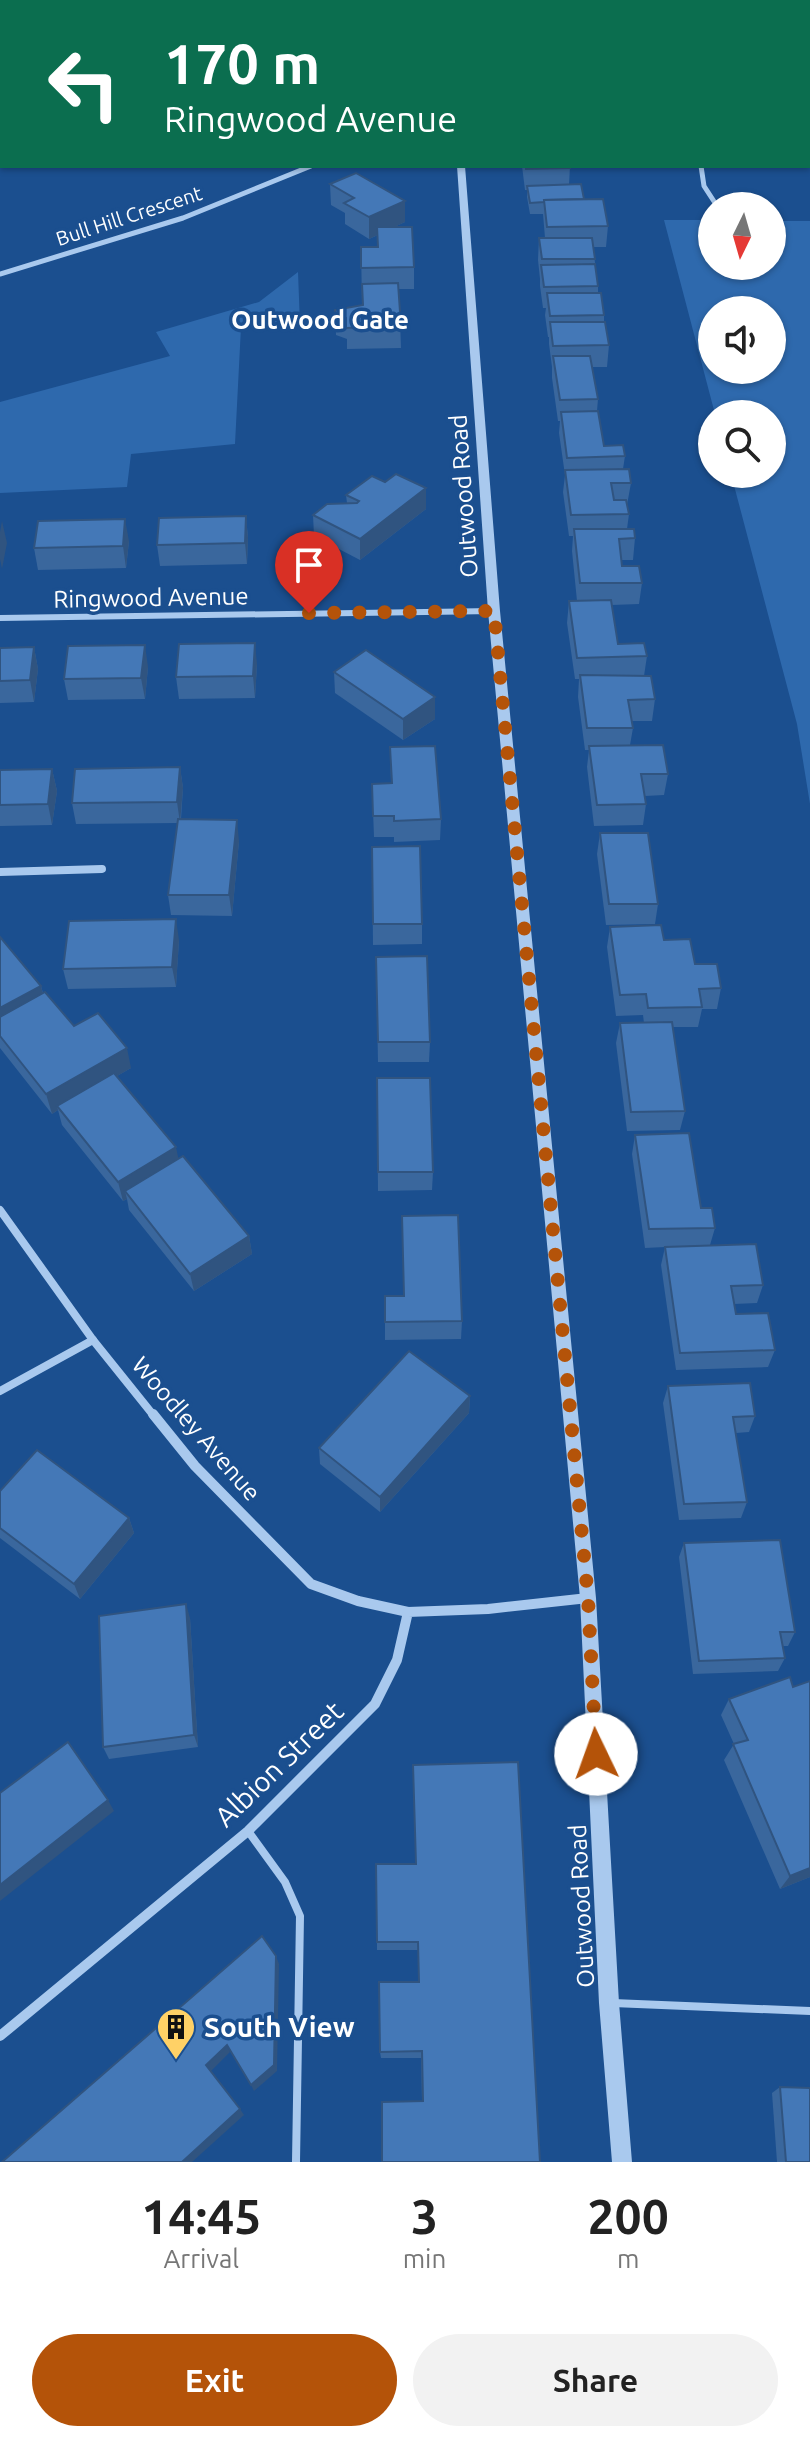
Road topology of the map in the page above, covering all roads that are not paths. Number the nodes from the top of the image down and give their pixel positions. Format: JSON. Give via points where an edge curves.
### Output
{"nodes":[{"id":1,"x":299,"y":168,"type":"edge"},
{"id":2,"x":461,"y":168,"type":"edge"},
{"id":3,"x":701,"y":168,"type":"edge"},
{"id":4,"x":708,"y":192,"type":"edge"},
{"id":5,"x":0,"y":274,"type":"edge"},
{"id":6,"x":494,"y":611,"type":"junction"},
{"id":7,"x":0,"y":618,"type":"edge"},
{"id":8,"x":102,"y":869,"type":"dead end"},
{"id":9,"x":0,"y":872,"type":"edge"},
{"id":10,"x":0,"y":1210,"type":"edge"},
{"id":11,"x":93,"y":1340,"type":"junction"},
{"id":12,"x":0,"y":1391,"type":"edge"},
{"id":13,"x":588,"y":1598,"type":"junction"},
{"id":14,"x":408,"y":1612,"type":"junction"},
{"id":15,"x":248,"y":1831,"type":"junction"},
{"id":16,"x":609,"y":2003,"type":"junction"},
{"id":17,"x":810,"y":2011,"type":"edge"},
{"id":18,"x":0,"y":2036,"type":"edge"},
{"id":19,"x":296,"y":2162,"type":"edge"},
{"id":20,"x":622,"y":2162,"type":"edge"}],
"edges":[{"from":1,"to":5,"type":"street","name":"Bull Hill Crescent","via":[[183,218]]},
{"from":2,"to":6,"type":"street","name":"Outwood Road"},
{"from":3,"to":4,"type":"street"},
{"from":6,"to":7,"type":"street","name":"Ringwood Avenue"},
{"from":6,"to":13,"type":"street","name":"Outwood Road"},
{"from":8,"to":9,"type":"street"},
{"from":10,"to":11,"type":"street","name":"Woodley Avenue"},
{"from":11,"to":12,"type":"street"},
{"from":11,"to":14,"type":"street","name":"Woodley Avenue","via":[[195,1466],[311,1584]]},
{"from":13,"to":14,"type":"street"},
{"from":13,"to":16,"type":"street","name":"Outwood Road"},
{"from":14,"to":15,"type":"street","name":"Albion Street","via":[[397,1660],[375,1704]]},
{"from":15,"to":18,"type":"street","name":"Albion Street"},
{"from":15,"to":19,"type":"lane","via":[[285,1882],[300,1916]]},
{"from":16,"to":17,"type":"lane"},
{"from":16,"to":20,"type":"street","name":"Outwood Road"}]}
